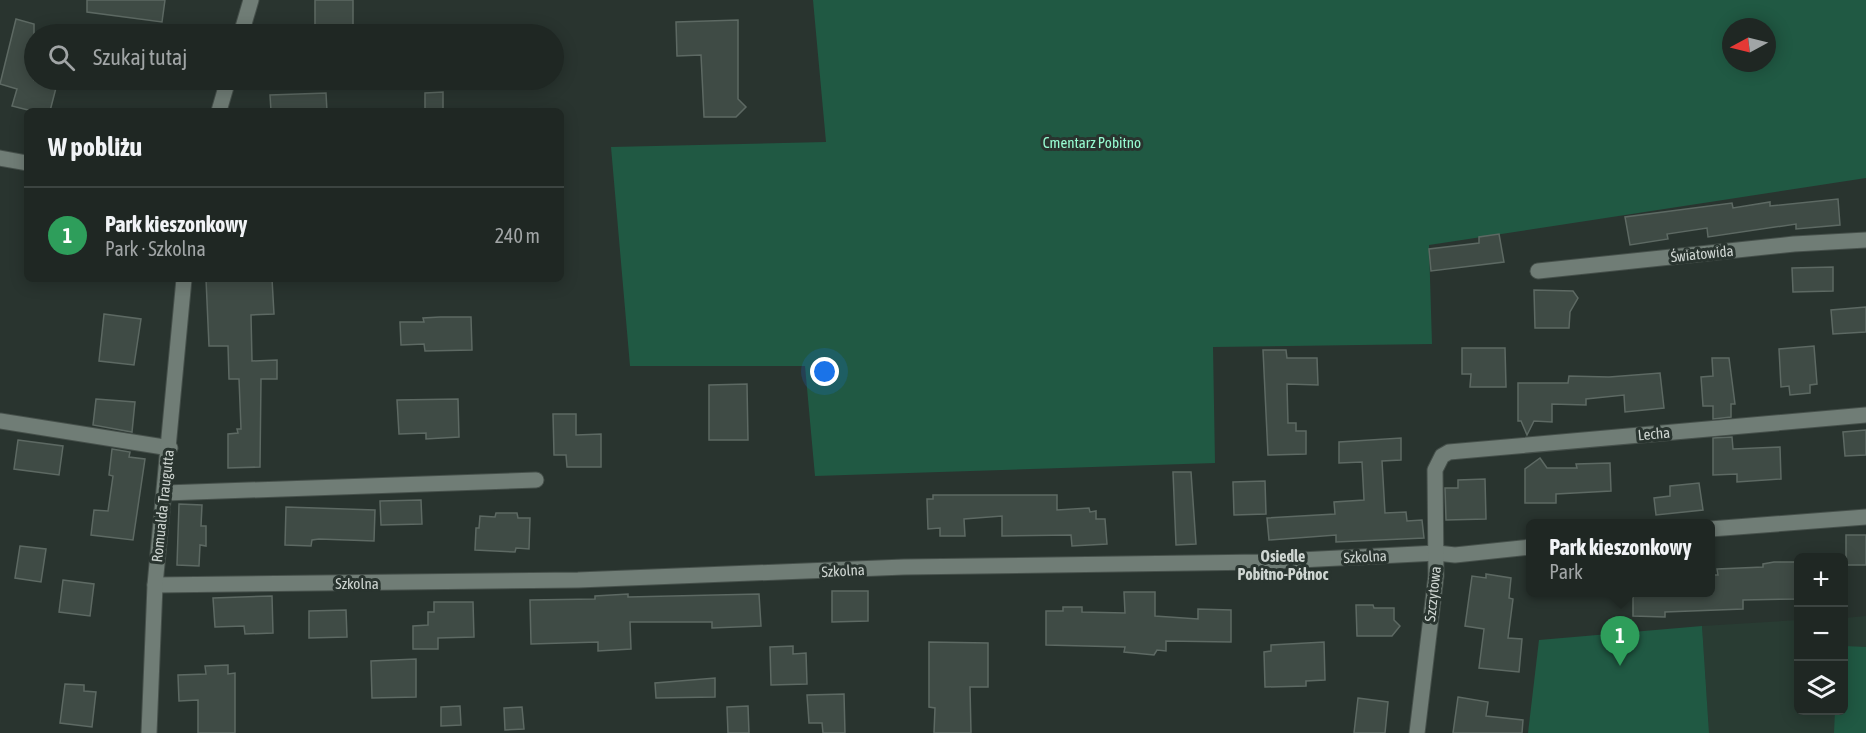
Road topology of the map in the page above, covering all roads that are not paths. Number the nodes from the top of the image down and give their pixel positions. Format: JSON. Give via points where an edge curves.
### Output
{"nodes":[{"id":1,"x":251,"y":0,"type":"edge"},
{"id":2,"x":244,"y":24,"type":"edge"},
{"id":3,"x":225,"y":90,"type":"edge"},
{"id":4,"x":220,"y":108,"type":"edge"},
{"id":5,"x":0,"y":158,"type":"edge"},
{"id":6,"x":24,"y":162,"type":"edge"},
{"id":7,"x":1866,"y":240,"type":"edge"},
{"id":8,"x":1538,"y":271,"type":"dead end"},
{"id":9,"x":184,"y":282,"type":"edge"},
{"id":10,"x":1866,"y":415,"type":"edge"},
{"id":11,"x":0,"y":421,"type":"edge"},
{"id":12,"x":170,"y":448,"type":"junction"},
{"id":13,"x":1442,"y":456,"type":"joint"},
{"id":14,"x":536,"y":480,"type":"dead end"},
{"id":15,"x":165,"y":493,"type":"junction"},
{"id":16,"x":1866,"y":517,"type":"edge"},
{"id":17,"x":1715,"y":529,"type":"edge"},
{"id":18,"x":1526,"y":547,"type":"edge"},
{"id":19,"x":1437,"y":553,"type":"junction"},
{"id":20,"x":155,"y":585,"type":"junction"},
{"id":21,"x":149,"y":733,"type":"edge"},
{"id":22,"x":1417,"y":733,"type":"edge"}],
"edges":[{"from":1,"to":2,"type":"street"},
{"from":3,"to":4,"type":"street"},
{"from":5,"to":6,"type":"street"},
{"from":7,"to":8,"type":"street","name":"Światowida"},
{"from":9,"to":12,"type":"street","name":"Romualda Traugutta"},
{"from":10,"to":13,"type":"street","name":"Lecha","via":[[1510,446]]},
{"from":11,"to":12,"type":"street"},
{"from":12,"to":15,"type":"street","name":"Romualda Traugutta"},
{"from":13,"to":19,"type":"street","name":"Szczytowa","via":[[1435,470]]},
{"from":14,"to":15,"type":"street"},
{"from":15,"to":20,"type":"street","name":"Romualda Traugutta"},
{"from":16,"to":17,"type":"street"},
{"from":18,"to":19,"type":"street","name":"Szkolna","via":[[1455,555]]},
{"from":19,"to":20,"type":"street","name":"Szkolna","via":[[1184,565],[904,567],[601,580]]},
{"from":19,"to":22,"type":"street","name":"Szczytowa"},
{"from":20,"to":21,"type":"street","name":"Romualda Traugutta"}]}
